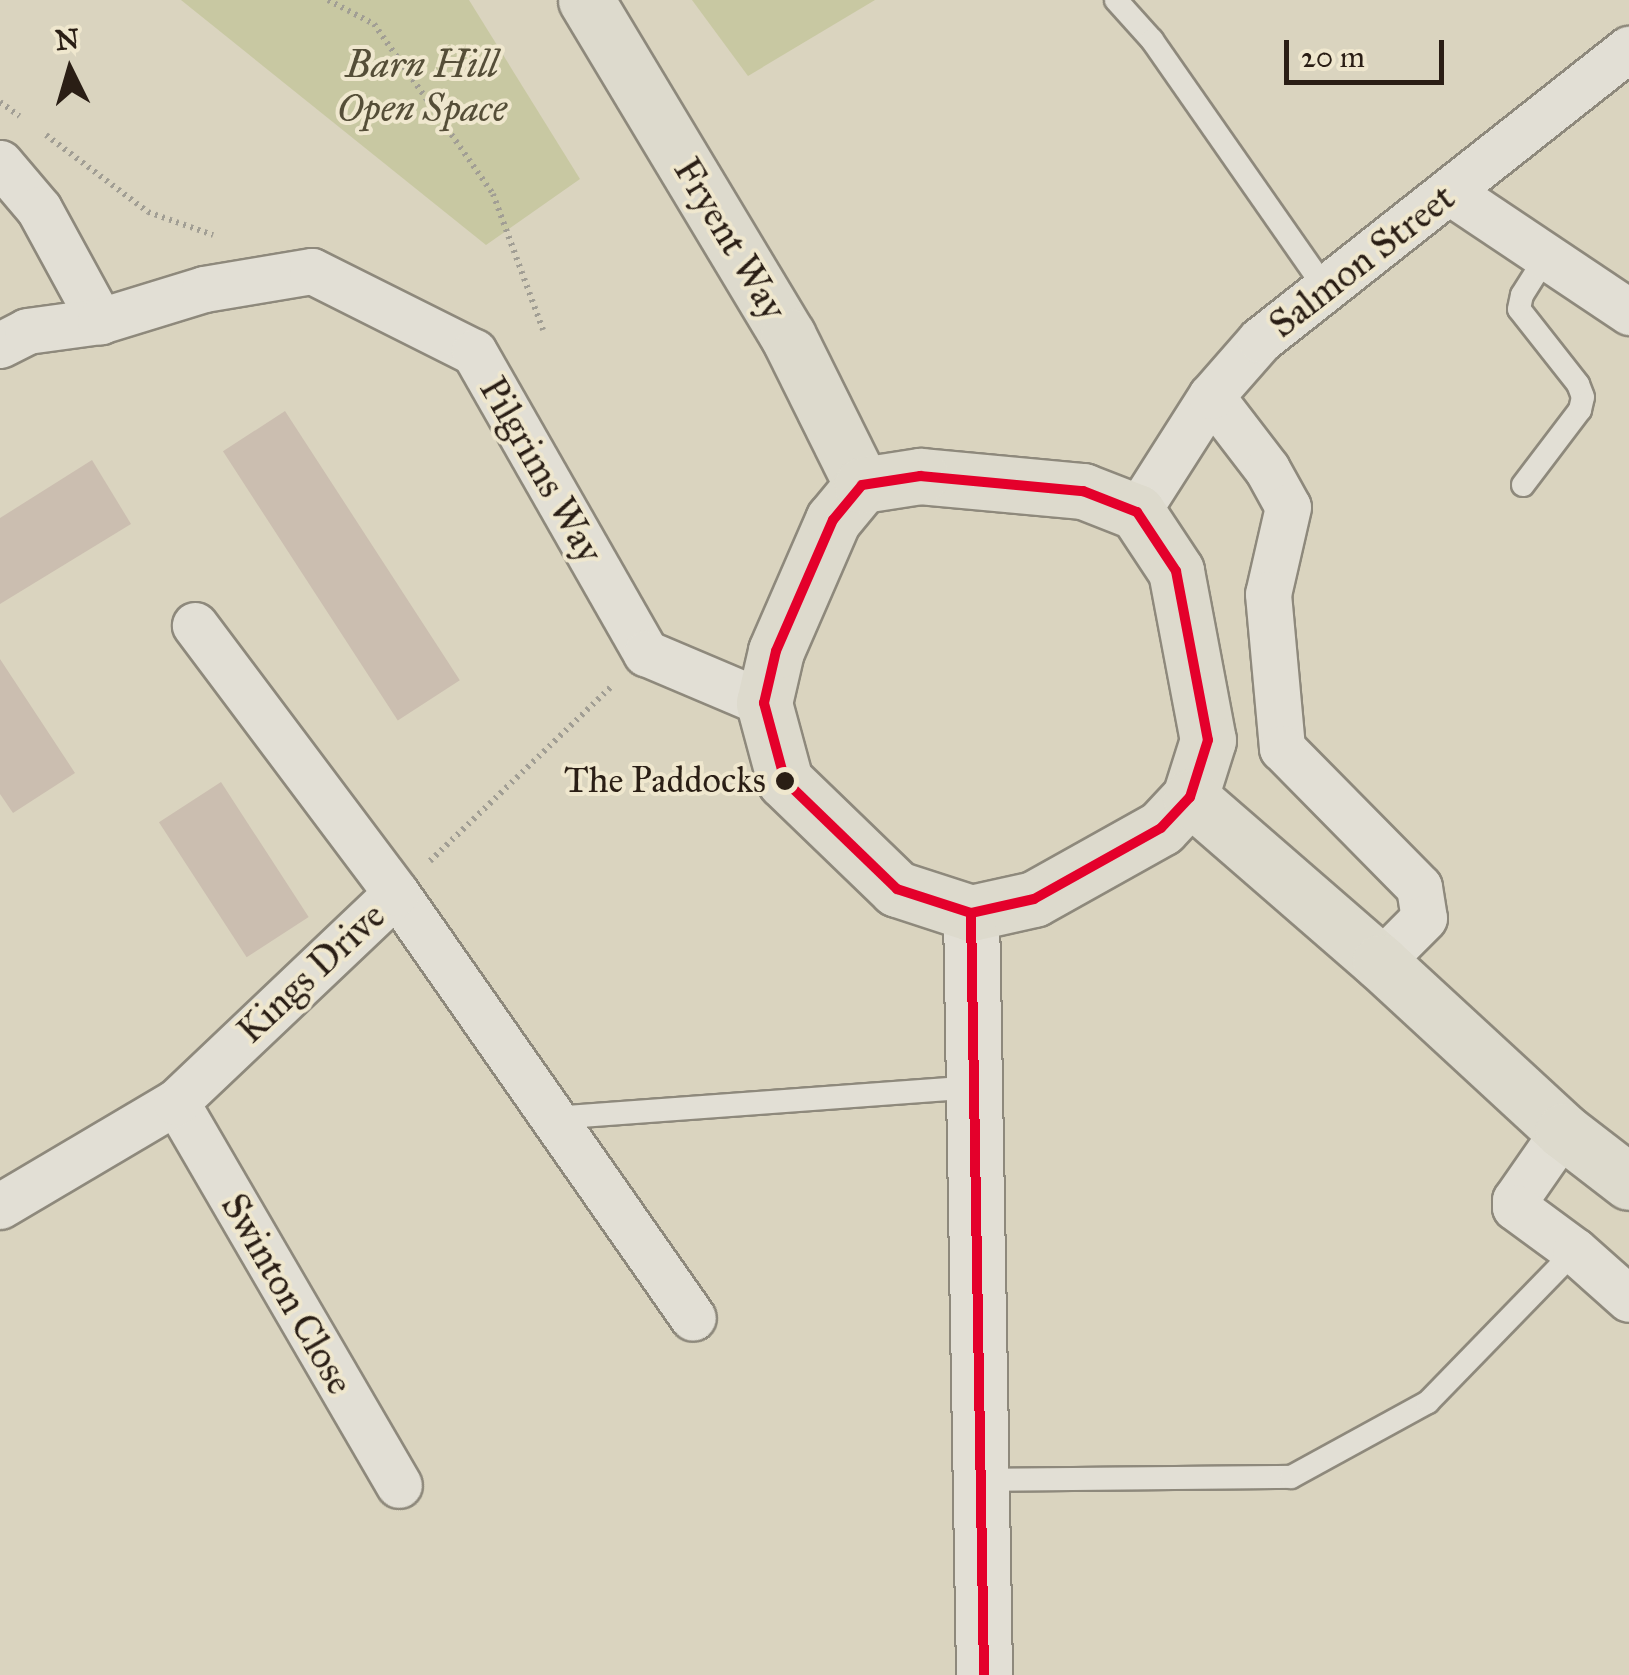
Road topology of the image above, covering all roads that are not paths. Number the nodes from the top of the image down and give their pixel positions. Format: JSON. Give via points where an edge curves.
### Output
{"nodes":[{"id":1,"x":586,"y":0,"type":"edge"},
{"id":2,"x":1116,"y":0,"type":"edge"},
{"id":3,"x":1629,"y":49,"type":"edge"},
{"id":4,"x":0,"y":163,"type":"edge"},
{"id":5,"x":1450,"y":192,"type":"junction"},
{"id":6,"x":1546,"y":257,"type":"junction"},
{"id":7,"x":1326,"y":288,"type":"junction"},
{"id":8,"x":1629,"y":312,"type":"edge"},
{"id":9,"x":100,"y":321,"type":"junction"},
{"id":10,"x":0,"y":345,"type":"edge"},
{"id":11,"x":1211,"y":396,"type":"junction"},
{"id":12,"x":862,"y":485,"type":"junction"},
{"id":13,"x":1523,"y":485,"type":"dead end"},
{"id":14,"x":1137,"y":512,"type":"junction"},
{"id":15,"x":195,"y":625,"type":"dead end"},
{"id":16,"x":764,"y":704,"type":"junction"},
{"id":17,"x":1190,"y":796,"type":"junction"},
{"id":18,"x":396,"y":893,"type":"junction"},
{"id":19,"x":971,"y":913,"type":"junction"},
{"id":20,"x":1380,"y":962,"type":"junction"},
{"id":21,"x":975,"y":1087,"type":"junction"},
{"id":22,"x":176,"y":1102,"type":"junction"},
{"id":23,"x":554,"y":1118,"type":"junction"},
{"id":24,"x":1563,"y":1132,"type":"junction"},
{"id":25,"x":1629,"y":1182,"type":"edge"},
{"id":26,"x":0,"y":1206,"type":"edge"},
{"id":27,"x":1575,"y":1251,"type":"junction"},
{"id":28,"x":1629,"y":1300,"type":"edge"},
{"id":29,"x":693,"y":1318,"type":"dead end"},
{"id":30,"x":982,"y":1480,"type":"junction"},
{"id":31,"x":400,"y":1485,"type":"dead end"},
{"id":32,"x":984,"y":1675,"type":"edge"}],
"edges":[{"from":1,"to":12,"type":"main road","name":"Fryent Way","via":[[788,336]]},
{"from":2,"to":7,"type":"lane","via":[[1152,40]]},
{"from":3,"to":5,"type":"street","name":"Salmon Street"},
{"from":4,"to":9,"type":"street","via":[[39,210]]},
{"from":5,"to":6,"type":"street"},
{"from":5,"to":7,"type":"street","name":"Salmon Street"},
{"from":6,"to":8,"type":"street"},
{"from":6,"to":13,"type":"lane","via":[[1520,309],[1583,396],[1580,410]]},
{"from":7,"to":11,"type":"street","name":"Salmon Street","via":[[1260,340]]},
{"from":9,"to":10,"type":"street","name":"Pilgrims Way","via":[[27,331]]},
{"from":9,"to":16,"type":"street","name":"Pilgrims Way","via":[[204,289],[312,271],[474,352],[646,653]]},
{"from":11,"to":14,"type":"street","name":"Salmon Street"},
{"from":11,"to":20,"type":"street","via":[[1288,508],[1268,594],[1282,748],[1419,888],[1424,918]]},
{"from":12,"to":14,"type":"main road","via":[[920,476],[1084,491]]},
{"from":12,"to":16,"type":"main road","via":[[833,520],[776,651]]},
{"from":14,"to":17,"type":"main road","via":[[1176,572],[1208,740]]},
{"from":15,"to":18,"type":"street","name":"Kings Drive"},
{"from":16,"to":19,"type":"main road","via":[[785,780],[897,889]]},
{"from":17,"to":19,"type":"main road","via":[[1160,828],[1034,899]]},
{"from":17,"to":20,"type":"main road"},
{"from":18,"to":22,"type":"street","name":"Kings Drive"},
{"from":18,"to":23,"type":"street"},
{"from":19,"to":21,"type":"street"},
{"from":20,"to":24,"type":"main road"},
{"from":21,"to":23,"type":"lane"},
{"from":21,"to":30,"type":"street"},
{"from":22,"to":26,"type":"street","name":"Kings Drive"},
{"from":22,"to":31,"type":"street","name":"Swinton Close"},
{"from":23,"to":29,"type":"street"},
{"from":24,"to":25,"type":"main road"},
{"from":24,"to":27,"type":"street","via":[[1515,1208]]},
{"from":27,"to":28,"type":"street"},
{"from":27,"to":30,"type":"lane","via":[[1428,1402],[1291,1478]]},
{"from":30,"to":32,"type":"street"}]}
